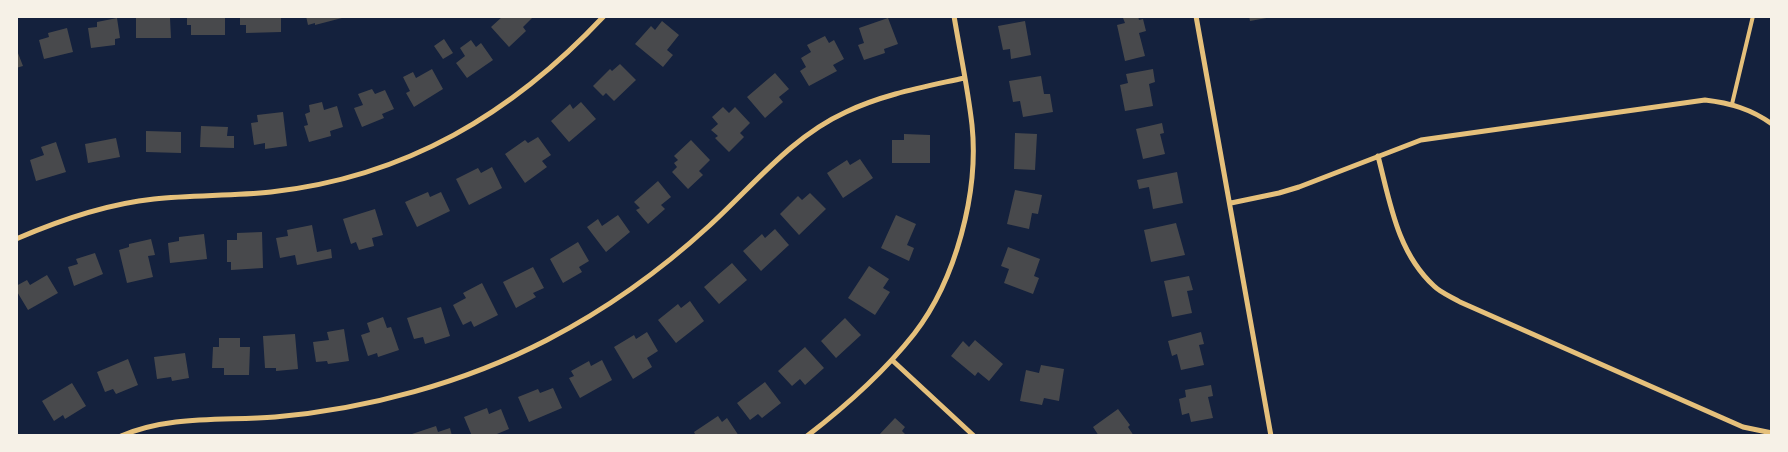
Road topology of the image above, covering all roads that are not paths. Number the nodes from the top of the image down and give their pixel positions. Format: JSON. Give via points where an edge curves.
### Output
{"nodes":[{"id":1,"x":604,"y":16,"type":"edge"},
{"id":2,"x":954,"y":16,"type":"edge"},
{"id":3,"x":1196,"y":16,"type":"edge"},
{"id":4,"x":1753,"y":16,"type":"edge"},
{"id":5,"x":964,"y":78,"type":"junction"},
{"id":6,"x":1732,"y":104,"type":"junction"},
{"id":7,"x":1772,"y":124,"type":"edge"},
{"id":8,"x":1378,"y":156,"type":"junction"},
{"id":9,"x":1231,"y":203,"type":"junction"},
{"id":10,"x":16,"y":240,"type":"edge"},
{"id":11,"x":892,"y":360,"type":"junction"},
{"id":12,"x":1772,"y":433,"type":"edge"},
{"id":13,"x":121,"y":436,"type":"edge"},
{"id":14,"x":807,"y":436,"type":"edge"},
{"id":15,"x":974,"y":436,"type":"edge"},
{"id":16,"x":1271,"y":436,"type":"edge"}],
"edges":[{"from":1,"to":10,"type":"street","via":[[564,56],[505,105],[451,138],[398,162],[314,186],[121,204],[56,222]]},
{"from":2,"to":5,"type":"street"},
{"from":3,"to":9,"type":"street"},
{"from":4,"to":6,"type":"lane"},
{"from":5,"to":11,"type":"street","via":[[972,126],[973,166],[971,193],[961,233],[931,308]]},
{"from":5,"to":13,"type":"street","via":[[898,92],[846,112],[823,125],[770,165],[705,230],[643,280],[607,305],[518,354],[450,380],[375,401],[275,417],[174,421],[154,424]]},
{"from":6,"to":7,"type":"street","via":[[1760,115]]},
{"from":6,"to":8,"type":"street","via":[[1695,101],[1462,133],[1421,140]]},
{"from":8,"to":9,"type":"street","via":[[1279,194]]},
{"from":8,"to":12,"type":"street","via":[[1399,235],[1413,263],[1435,287],[1460,302],[1743,427]]},
{"from":9,"to":16,"type":"street"},
{"from":11,"to":14,"type":"street"},
{"from":11,"to":15,"type":"street"}]}
